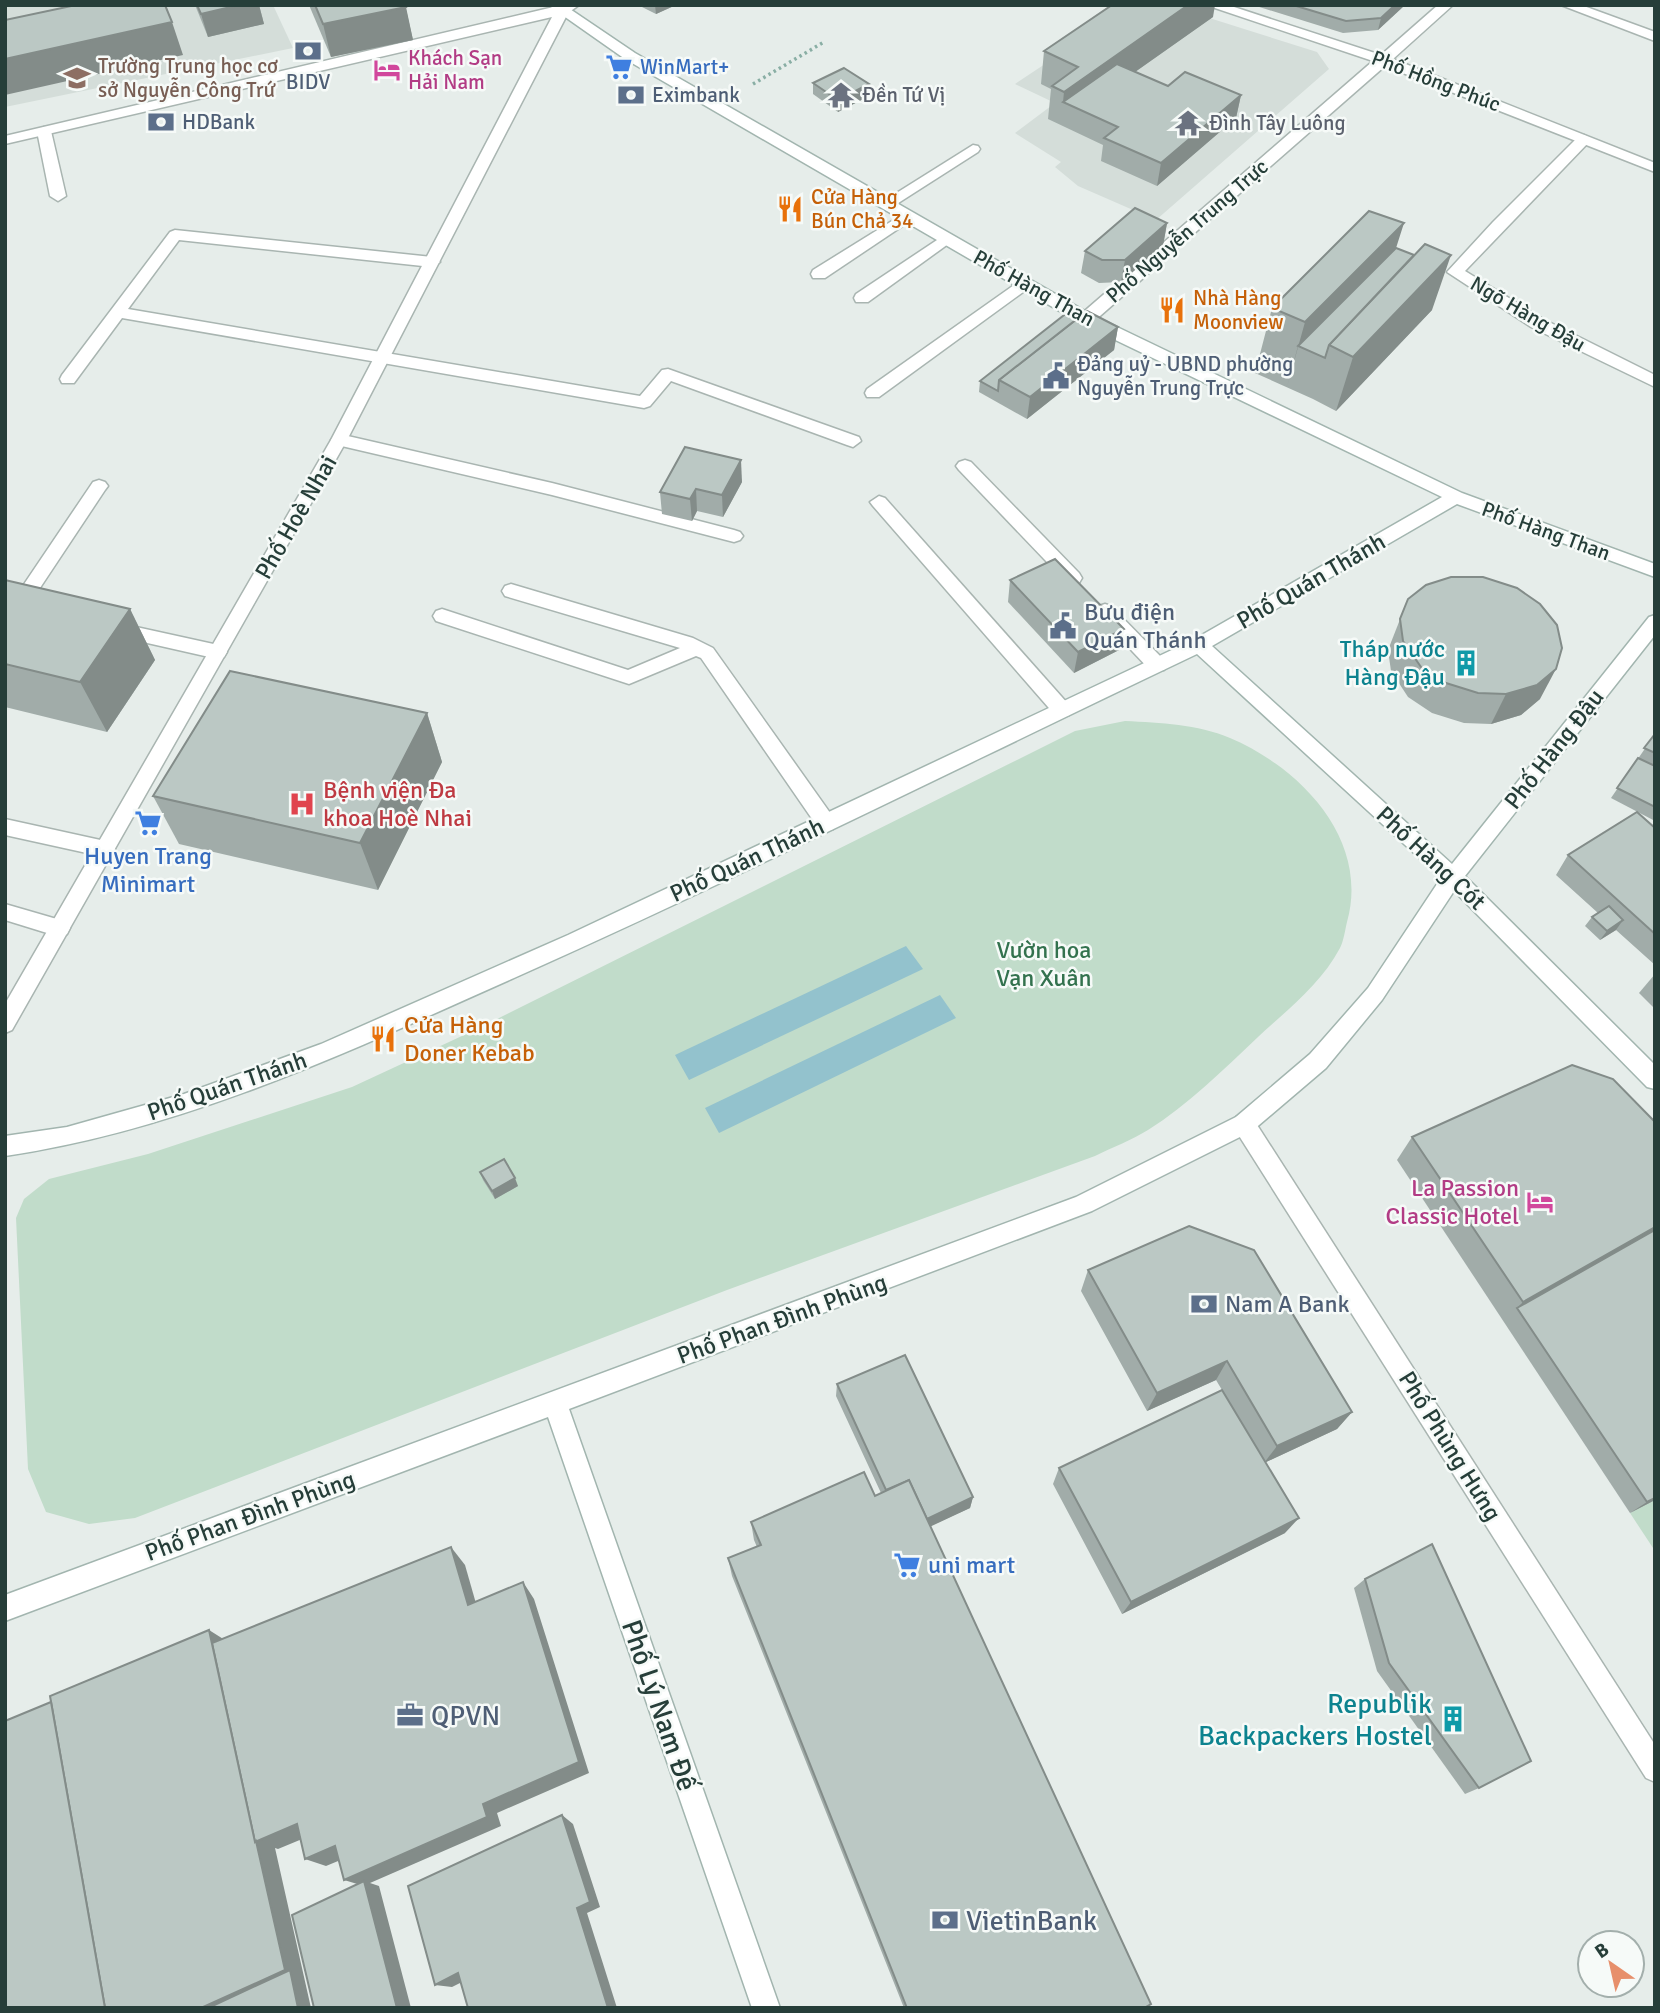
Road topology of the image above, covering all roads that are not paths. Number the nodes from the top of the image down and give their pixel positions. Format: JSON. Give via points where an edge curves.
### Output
{"nodes":[{"id":1,"x":1213,"y":5,"type":"edge"},
{"id":2,"x":1446,"y":5,"type":"edge"},
{"id":3,"x":1568,"y":5,"type":"edge"},
{"id":4,"x":563,"y":7,"type":"edge"},
{"id":5,"x":1233,"y":8,"type":"edge"},
{"id":6,"x":1655,"y":37,"type":"edge"},
{"id":7,"x":1384,"y":60,"type":"junction"},
{"id":8,"x":44,"y":131,"type":"junction"},
{"id":9,"x":1584,"y":139,"type":"junction"},
{"id":10,"x":5,"y":140,"type":"edge"},
{"id":11,"x":973,"y":149,"type":"dead end"},
{"id":12,"x":1655,"y":167,"type":"edge"},
{"id":13,"x":58,"y":196,"type":"dead end"},
{"id":14,"x":887,"y":204,"type":"junction"},
{"id":15,"x":908,"y":216,"type":"junction"},
{"id":16,"x":946,"y":239,"type":"junction"},
{"id":17,"x":432,"y":262,"type":"junction"},
{"id":18,"x":819,"y":274,"type":"dead end"},
{"id":19,"x":1024,"y":283,"type":"junction"},
{"id":20,"x":862,"y":298,"type":"dead end"},
{"id":21,"x":117,"y":312,"type":"junction"},
{"id":22,"x":1086,"y":319,"type":"junction"},
{"id":23,"x":383,"y":357,"type":"junction"},
{"id":24,"x":68,"y":379,"type":"dead end"},
{"id":25,"x":1655,"y":382,"type":"edge"},
{"id":26,"x":873,"y":393,"type":"dead end"},
{"id":27,"x":340,"y":440,"type":"junction"},
{"id":28,"x":853,"y":442,"type":"dead end"},
{"id":29,"x":965,"y":466,"type":"dead end"},
{"id":30,"x":99,"y":486,"type":"dead end"},
{"id":31,"x":1456,"y":497,"type":"junction"},
{"id":32,"x":879,"y":502,"type":"dead end"},
{"id":33,"x":734,"y":536,"type":"dead end"},
{"id":34,"x":1655,"y":571,"type":"edge"},
{"id":35,"x":511,"y":591,"type":"dead end"},
{"id":36,"x":40,"y":612,"type":"edge"},
{"id":37,"x":442,"y":616,"type":"dead end"},
{"id":38,"x":1655,"y":622,"type":"edge"},
{"id":39,"x":101,"y":626,"type":"edge"},
{"id":40,"x":1199,"y":645,"type":"junction"},
{"id":41,"x":697,"y":648,"type":"junction"},
{"id":42,"x":218,"y":652,"type":"junction"},
{"id":43,"x":1157,"y":665,"type":"junction"},
{"id":44,"x":1062,"y":710,"type":"junction"},
{"id":45,"x":825,"y":823,"type":"junction"},
{"id":46,"x":5,"y":827,"type":"edge"},
{"id":47,"x":106,"y":849,"type":"junction"},
{"id":48,"x":1453,"y":877,"type":"junction"},
{"id":49,"x":5,"y":912,"type":"edge"},
{"id":50,"x":60,"y":928,"type":"junction"},
{"id":51,"x":5,"y":1024,"type":"edge"},
{"id":52,"x":1655,"y":1080,"type":"edge"},
{"id":53,"x":1244,"y":1124,"type":"junction"},
{"id":54,"x":5,"y":1146,"type":"edge"},
{"id":55,"x":555,"y":1403,"type":"junction"},
{"id":56,"x":5,"y":1608,"type":"edge"},
{"id":57,"x":1655,"y":1769,"type":"edge"},
{"id":58,"x":766,"y":2008,"type":"edge"}],
"edges":[{"from":1,"to":5,"type":"street","name":"Phố Hồng Phúc"},
{"from":2,"to":7,"type":"street","name":"Phố Nguyễn Trung Trực"},
{"from":3,"to":6,"type":"street"},
{"from":4,"to":8,"type":"street"},
{"from":4,"to":14,"type":"street","name":"Phố Hàng Than","via":[[630,56]]},
{"from":4,"to":17,"type":"street","name":"Phố Hoè Nhai"},
{"from":5,"to":7,"type":"street","name":"Phố Hồng Phúc"},
{"from":7,"to":9,"type":"street","name":"Phố Hồng Phúc"},
{"from":7,"to":22,"type":"street","name":"Phố Nguyễn Trung Trực"},
{"from":8,"to":10,"type":"street"},
{"from":8,"to":13,"type":"street"},
{"from":9,"to":12,"type":"street","name":"Phố Hồng Phúc"},
{"from":9,"to":25,"type":"street","name":"Ngõ Hàng Đậu","via":[[1455,272],[1537,323]]},
{"from":11,"to":14,"type":"street"},
{"from":14,"to":15,"type":"street","name":"Phố Hàng Than"},
{"from":15,"to":16,"type":"street","name":"Phố Hàng Than"},
{"from":15,"to":18,"type":"street"},
{"from":16,"to":19,"type":"street","name":"Phố Hàng Than"},
{"from":16,"to":20,"type":"street"},
{"from":17,"to":21,"type":"street","via":[[176,235]]},
{"from":17,"to":23,"type":"street","name":"Phố Hoè Nhai"},
{"from":19,"to":22,"type":"street","name":"Phố Hàng Than"},
{"from":19,"to":26,"type":"street"},
{"from":21,"to":23,"type":"street"},
{"from":21,"to":24,"type":"street"},
{"from":22,"to":31,"type":"street","name":"Phố Hàng Than"},
{"from":23,"to":27,"type":"street","name":"Phố Hoè Nhai"},
{"from":23,"to":28,"type":"street","via":[[644,402],[668,374]]},
{"from":27,"to":33,"type":"street"},
{"from":27,"to":42,"type":"street","name":"Phố Hoè Nhai"},
{"from":29,"to":43,"type":"street"},
{"from":30,"to":36,"type":"street","via":[[16,607]]},
{"from":31,"to":34,"type":"street","name":"Phố Hàng Than"},
{"from":31,"to":40,"type":"street","name":"Phố Quán Thánh"},
{"from":32,"to":44,"type":"street"},
{"from":35,"to":41,"type":"street"},
{"from":37,"to":41,"type":"street","via":[[629,677]]},
{"from":38,"to":48,"type":"street","name":"Phố Hàng Đậu"},
{"from":39,"to":42,"type":"street"},
{"from":40,"to":43,"type":"street","name":"Phố Quán Thánh"},
{"from":40,"to":48,"type":"street","name":"Phố Hàng Cót"},
{"from":41,"to":45,"type":"street","via":[[707,653]]},
{"from":42,"to":47,"type":"street","name":"Phố Hoè Nhai"},
{"from":43,"to":44,"type":"street","name":"Phố Quán Thánh"},
{"from":44,"to":45,"type":"street","name":"Phố Quán Thánh"},
{"from":45,"to":54,"type":"street","name":"Phố Quán Thánh","via":[[329,1051],[184,1104],[67,1137]]},
{"from":46,"to":47,"type":"street"},
{"from":47,"to":50,"type":"street","name":"Phố Hoè Nhai"},
{"from":48,"to":52,"type":"street","name":"Phố Hàng Cót"},
{"from":48,"to":53,"type":"street","name":"Phố Phan Đình Phùng","via":[[1375,995],[1318,1061]]},
{"from":49,"to":50,"type":"street"},
{"from":50,"to":51,"type":"street","name":"Phố Hoè Nhai"},
{"from":53,"to":55,"type":"street","name":"Phố Phan Đình Phùng","via":[[1084,1204]]},
{"from":53,"to":57,"type":"street","name":"Phố Phùng Hưng"},
{"from":55,"to":56,"type":"street","name":"Phố Phan Đình Phùng"},
{"from":55,"to":58,"type":"street","name":"Phố Lý Nam Đế"}]}
